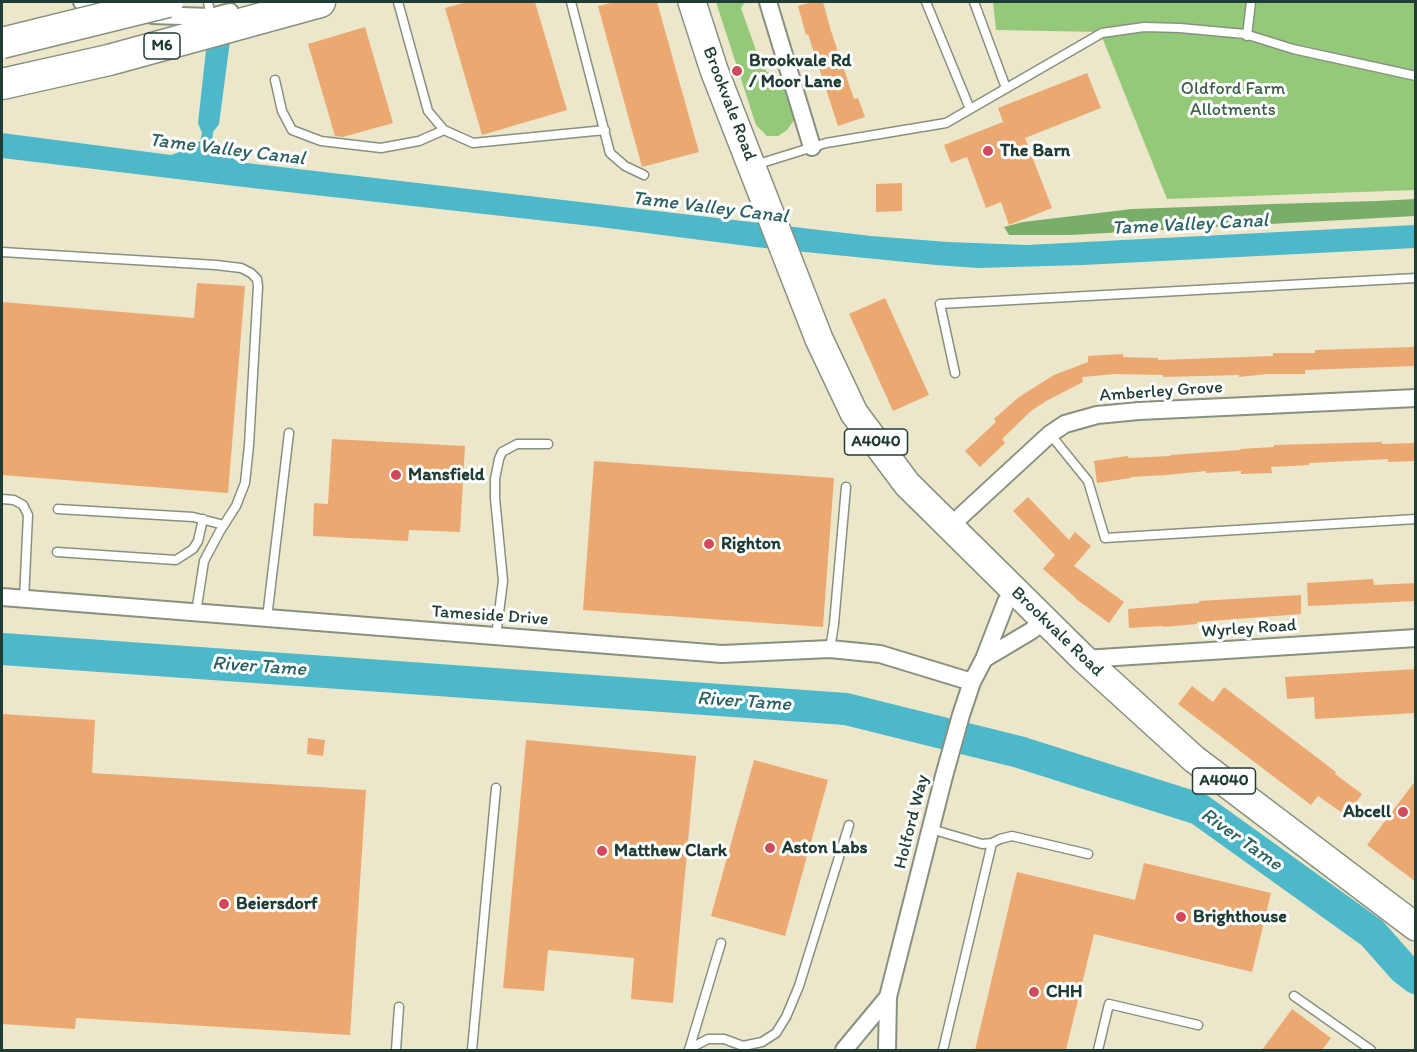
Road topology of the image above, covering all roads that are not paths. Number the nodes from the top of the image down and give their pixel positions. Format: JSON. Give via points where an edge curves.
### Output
{"nodes":[{"id":1,"x":82,"y":2,"type":"edge"},
{"id":2,"x":168,"y":2,"type":"edge"},
{"id":3,"x":272,"y":2,"type":"edge"},
{"id":4,"x":321,"y":2,"type":"edge"},
{"id":5,"x":399,"y":2,"type":"edge"},
{"id":6,"x":571,"y":2,"type":"edge"},
{"id":7,"x":692,"y":2,"type":"edge"},
{"id":8,"x":768,"y":2,"type":"edge"},
{"id":9,"x":926,"y":2,"type":"edge"},
{"id":10,"x":974,"y":2,"type":"edge"},
{"id":11,"x":1251,"y":2,"type":"edge"},
{"id":12,"x":209,"y":9,"type":"edge"},
{"id":13,"x":1247,"y":36,"type":"junction"},
{"id":14,"x":2,"y":43,"type":"edge"},
{"id":15,"x":1416,"y":76,"type":"edge"},
{"id":16,"x":275,"y":80,"type":"dead end"},
{"id":17,"x":2,"y":84,"type":"edge"},
{"id":18,"x":1006,"y":88,"type":"junction"},
{"id":19,"x":970,"y":109,"type":"junction"},
{"id":20,"x":444,"y":130,"type":"junction"},
{"id":21,"x":605,"y":130,"type":"junction"},
{"id":22,"x":812,"y":147,"type":"junction"},
{"id":23,"x":752,"y":166,"type":"junction"},
{"id":24,"x":644,"y":175,"type":"dead end"},
{"id":25,"x":2,"y":252,"type":"edge"},
{"id":26,"x":1416,"y":278,"type":"edge"},
{"id":27,"x":954,"y":373,"type":"dead end"},
{"id":28,"x":1416,"y":398,"type":"edge"},
{"id":29,"x":289,"y":434,"type":"dead end"},
{"id":30,"x":1050,"y":434,"type":"junction"},
{"id":31,"x":548,"y":444,"type":"dead end"},
{"id":32,"x":846,"y":487,"type":"dead end"},
{"id":33,"x":2,"y":499,"type":"edge"},
{"id":34,"x":58,"y":509,"type":"dead end"},
{"id":35,"x":203,"y":519,"type":"junction"},
{"id":36,"x":1416,"y":519,"type":"edge"},
{"id":37,"x":224,"y":525,"type":"junction"},
{"id":38,"x":951,"y":528,"type":"junction"},
{"id":39,"x":57,"y":552,"type":"dead end"},
{"id":40,"x":1014,"y":591,"type":"junction"},
{"id":41,"x":2,"y":597,"type":"edge"},
{"id":42,"x":24,"y":599,"type":"junction"},
{"id":43,"x":196,"y":613,"type":"junction"},
{"id":44,"x":267,"y":618,"type":"junction"},
{"id":45,"x":1045,"y":620,"type":"junction"},
{"id":46,"x":496,"y":636,"type":"junction"},
{"id":47,"x":1416,"y":638,"type":"edge"},
{"id":48,"x":830,"y":649,"type":"junction"},
{"id":49,"x":984,"y":659,"type":"junction"},
{"id":50,"x":1084,"y":659,"type":"junction"},
{"id":51,"x":972,"y":682,"type":"junction"},
{"id":52,"x":496,"y":788,"type":"dead end"},
{"id":53,"x":849,"y":825,"type":"dead end"},
{"id":54,"x":931,"y":829,"type":"junction"},
{"id":55,"x":992,"y":843,"type":"junction"},
{"id":56,"x":1088,"y":854,"type":"dead end"},
{"id":57,"x":1416,"y":927,"type":"edge"},
{"id":58,"x":721,"y":943,"type":"dead end"},
{"id":59,"x":1294,"y":996,"type":"dead end"},
{"id":60,"x":888,"y":997,"type":"junction"},
{"id":61,"x":399,"y":1007,"type":"dead end"},
{"id":62,"x":1198,"y":1025,"type":"dead end"},
{"id":63,"x":396,"y":1050,"type":"edge"},
{"id":64,"x":471,"y":1050,"type":"edge"},
{"id":65,"x":689,"y":1050,"type":"edge"},
{"id":66,"x":844,"y":1050,"type":"edge"},
{"id":67,"x":887,"y":1050,"type":"edge"},
{"id":68,"x":943,"y":1050,"type":"edge"},
{"id":69,"x":1098,"y":1050,"type":"edge"},
{"id":70,"x":1371,"y":1050,"type":"edge"}],
"edges":[{"from":1,"to":12,"type":"street","via":[[149,15]]},
{"from":2,"to":14,"type":"highway","number":"M6","bridge":true},
{"from":3,"to":12,"type":"street"},
{"from":4,"to":17,"type":"highway","number":"M6","via":[[109,60]]},
{"from":5,"to":20,"type":"lane","via":[[428,111]]},
{"from":6,"to":21,"type":"lane"},
{"from":7,"to":23,"type":"main road","name":"Brookvale Road","number":"A4040"},
{"from":8,"to":22,"type":"street"},
{"from":9,"to":19,"type":"lane"},
{"from":10,"to":18,"type":"lane"},
{"from":11,"to":13,"type":"lane"},
{"from":13,"to":15,"type":"lane"},
{"from":13,"to":18,"type":"lane","via":[[1161,27],[1102,33]]},
{"from":16,"to":20,"type":"lane","via":[[282,111],[292,130],[321,141],[381,148],[419,141]]},
{"from":18,"to":19,"type":"lane"},
{"from":19,"to":22,"type":"lane","via":[[946,123]]},
{"from":20,"to":21,"type":"lane","via":[[473,143]]},
{"from":21,"to":24,"type":"lane","via":[[610,153]]},
{"from":22,"to":23,"type":"lane"},
{"from":23,"to":38,"type":"main road","name":"Brookvale Road","number":"A4040","via":[[819,339],[854,412],[908,484]]},
{"from":25,"to":37,"type":"lane","via":[[216,265],[241,268],[257,279],[245,483]]},
{"from":26,"to":27,"type":"lane","via":[[939,304]]},
{"from":28,"to":30,"type":"street","name":"Amberley Grove","via":[[1097,415],[1065,424]]},
{"from":29,"to":44,"type":"lane"},
{"from":30,"to":36,"type":"lane","via":[[1088,481],[1105,538]]},
{"from":30,"to":38,"type":"street","name":"Amberley Grove"},
{"from":31,"to":46,"type":"lane","via":[[517,444],[502,452],[499,459],[495,498],[503,581]]},
{"from":32,"to":48,"type":"lane"},
{"from":33,"to":42,"type":"lane","via":[[23,505],[28,515]]},
{"from":34,"to":35,"type":"lane"},
{"from":35,"to":37,"type":"lane"},
{"from":35,"to":39,"type":"lane","via":[[193,549],[176,560]]},
{"from":37,"to":43,"type":"lane","via":[[204,561]]},
{"from":38,"to":40,"type":"main road","name":"Brookvale Road","number":"A4040"},
{"from":40,"to":45,"type":"main road","name":"Brookvale Road","number":"A4040"},
{"from":40,"to":49,"type":"street","name":"Holford Way"},
{"from":41,"to":42,"type":"street","name":"Tameside Drive"},
{"from":42,"to":43,"type":"street","name":"Tameside Drive"},
{"from":43,"to":44,"type":"street","name":"Tameside Drive"},
{"from":44,"to":46,"type":"street","name":"Tameside Drive"},
{"from":45,"to":49,"type":"street"},
{"from":45,"to":50,"type":"main road","name":"Brookvale Road","number":"A4040"},
{"from":46,"to":48,"type":"street","name":"Tameside Drive","via":[[722,654]]},
{"from":47,"to":50,"type":"street","name":"Wyrley Road"},
{"from":48,"to":51,"type":"street","name":"Tameside Drive","via":[[880,654]]},
{"from":49,"to":51,"type":"street","name":"Holford Way"},
{"from":50,"to":57,"type":"main road","name":"Brookvale Road","number":"A4040","via":[[1194,759]]},
{"from":51,"to":54,"type":"street","name":"Holford Way"},
{"from":52,"to":64,"type":"lane"},
{"from":53,"to":65,"type":"lane","via":[[799,986],[776,1033],[762,1042],[743,1046],[724,1039],[708,1039]]},
{"from":54,"to":55,"type":"lane","via":[[982,844]]},
{"from":54,"to":60,"type":"street","name":"Holford Way"},
{"from":55,"to":56,"type":"lane","via":[[1012,836]]},
{"from":55,"to":68,"type":"lane"},
{"from":58,"to":65,"type":"lane"},
{"from":59,"to":70,"type":"lane"},
{"from":60,"to":66,"type":"street","name":"Holford Way"},
{"from":60,"to":67,"type":"street","name":"Holford Way"},
{"from":61,"to":63,"type":"lane"},
{"from":62,"to":69,"type":"lane","via":[[1109,1004]]}]}
